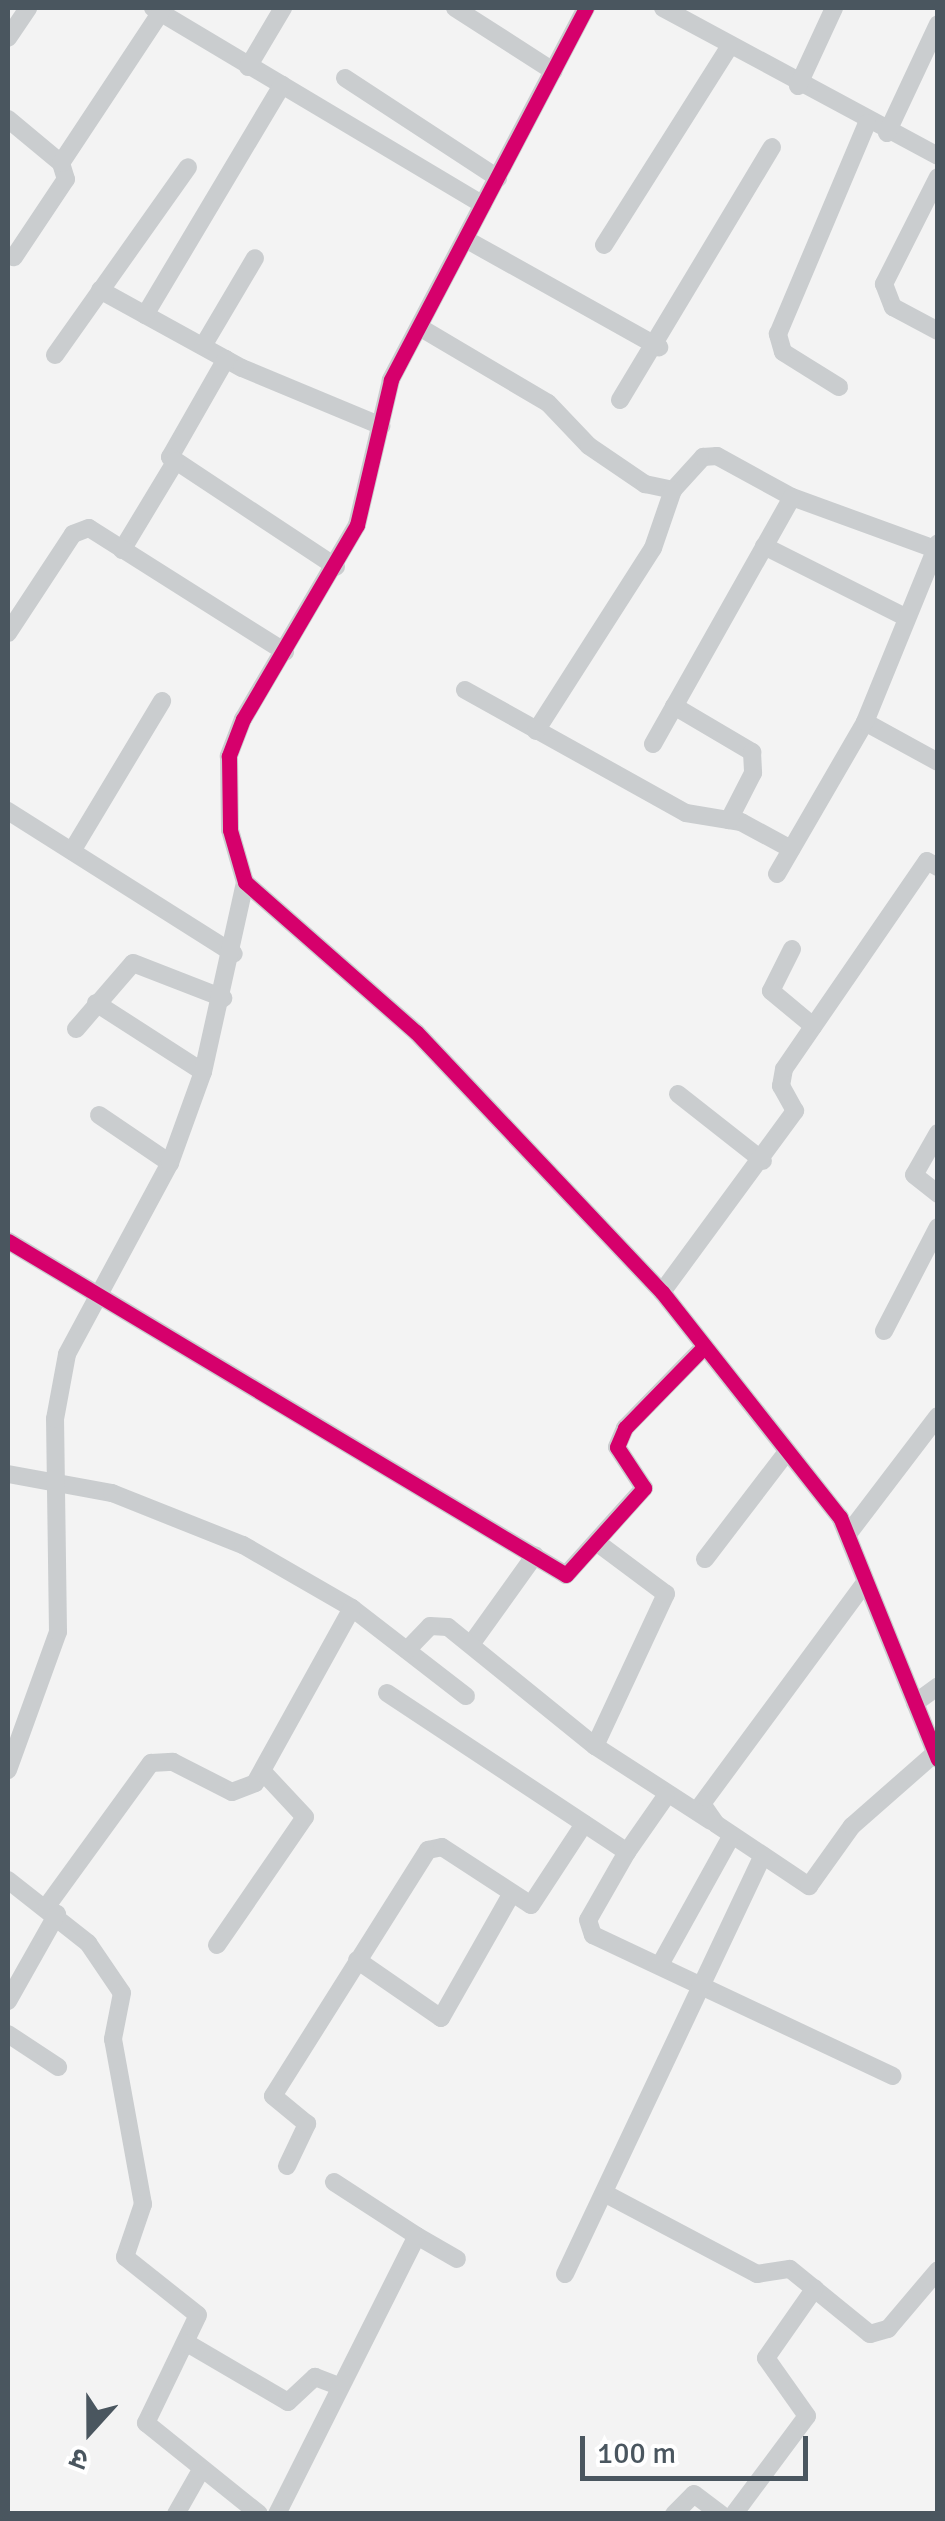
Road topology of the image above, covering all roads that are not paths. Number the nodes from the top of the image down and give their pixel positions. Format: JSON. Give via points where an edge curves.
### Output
{"nodes":[{"id":1,"x":28,"y":8,"type":"edge"},
{"id":2,"x":283,"y":8,"type":"edge"},
{"id":3,"x":455,"y":8,"type":"edge"},
{"id":4,"x":664,"y":8,"type":"edge"},
{"id":5,"x":834,"y":8,"type":"edge"},
{"id":6,"x":581,"y":9,"type":"edge"},
{"id":7,"x":157,"y":10,"type":"edge"},
{"id":8,"x":938,"y":24,"type":"edge"},
{"id":9,"x":8,"y":38,"type":"edge"},
{"id":10,"x":728,"y":47,"type":"junction"},
{"id":11,"x":248,"y":67,"type":"junction"},
{"id":12,"x":553,"y":71,"type":"junction"},
{"id":13,"x":345,"y":78,"type":"dead end"},
{"id":14,"x":282,"y":86,"type":"junction"},
{"id":15,"x":798,"y":86,"type":"junction"},
{"id":16,"x":8,"y":120,"type":"edge"},
{"id":17,"x":867,"y":123,"type":"junction"},
{"id":18,"x":887,"y":132,"type":"junction"},
{"id":19,"x":772,"y":147,"type":"dead end"},
{"id":20,"x":938,"y":156,"type":"edge"},
{"id":21,"x":60,"y":163,"type":"junction"},
{"id":22,"x":188,"y":167,"type":"dead end"},
{"id":23,"x":938,"y":177,"type":"edge"},
{"id":24,"x":498,"y":178,"type":"junction"},
{"id":25,"x":483,"y":205,"type":"junction"},
{"id":26,"x":469,"y":241,"type":"junction"},
{"id":27,"x":604,"y":246,"type":"dead end"},
{"id":28,"x":14,"y":257,"type":"dead end"},
{"id":29,"x":255,"y":258,"type":"dead end"},
{"id":30,"x":100,"y":290,"type":"junction"},
{"id":31,"x":145,"y":314,"type":"junction"},
{"id":32,"x":421,"y":328,"type":"junction"},
{"id":33,"x":938,"y":331,"type":"edge"},
{"id":34,"x":203,"y":346,"type":"junction"},
{"id":35,"x":659,"y":347,"type":"junction"},
{"id":36,"x":55,"y":355,"type":"dead end"},
{"id":37,"x":226,"y":359,"type":"junction"},
{"id":38,"x":839,"y":387,"type":"dead end"},
{"id":39,"x":620,"y":400,"type":"dead end"},
{"id":40,"x":381,"y":426,"type":"junction"},
{"id":41,"x":176,"y":462,"type":"junction"},
{"id":42,"x":673,"y":490,"type":"junction"},
{"id":43,"x":792,"y":496,"type":"junction"},
{"id":44,"x":764,"y":546,"type":"junction"},
{"id":45,"x":936,"y":546,"type":"edge"},
{"id":46,"x":122,"y":550,"type":"junction"},
{"id":47,"x":336,"y":567,"type":"junction"},
{"id":48,"x":905,"y":616,"type":"junction"},
{"id":49,"x":8,"y":634,"type":"edge"},
{"id":50,"x":285,"y":652,"type":"junction"},
{"id":51,"x":465,"y":690,"type":"dead end"},
{"id":52,"x":162,"y":700,"type":"dead end"},
{"id":53,"x":674,"y":706,"type":"junction"},
{"id":54,"x":865,"y":722,"type":"junction"},
{"id":55,"x":536,"y":731,"type":"junction"},
{"id":56,"x":652,"y":744,"type":"dead end"},
{"id":57,"x":938,"y":762,"type":"edge"},
{"id":58,"x":8,"y":811,"type":"edge"},
{"id":59,"x":729,"y":820,"type":"junction"},
{"id":60,"x":792,"y":849,"type":"junction"},
{"id":61,"x":72,"y":851,"type":"junction"},
{"id":62,"x":938,"y":867,"type":"edge"},
{"id":63,"x":778,"y":874,"type":"dead end"},
{"id":64,"x":245,"y":882,"type":"junction"},
{"id":65,"x":792,"y":949,"type":"dead end"},
{"id":66,"x":234,"y":954,"type":"junction"},
{"id":67,"x":223,"y":998,"type":"junction"},
{"id":68,"x":96,"y":1003,"type":"junction"},
{"id":69,"x":813,"y":1026,"type":"junction"},
{"id":70,"x":76,"y":1029,"type":"dead end"},
{"id":71,"x":204,"y":1072,"type":"junction"},
{"id":72,"x":678,"y":1094,"type":"dead end"},
{"id":73,"x":99,"y":1116,"type":"dead end"},
{"id":74,"x":938,"y":1133,"type":"edge"},
{"id":75,"x":764,"y":1161,"type":"junction"},
{"id":76,"x":170,"y":1163,"type":"junction"},
{"id":77,"x":938,"y":1194,"type":"edge"},
{"id":78,"x":938,"y":1227,"type":"edge"},
{"id":79,"x":8,"y":1241,"type":"edge"},
{"id":80,"x":98,"y":1290,"type":"junction"},
{"id":81,"x":662,"y":1292,"type":"junction"},
{"id":82,"x":884,"y":1331,"type":"dead end"},
{"id":83,"x":704,"y":1348,"type":"junction"},
{"id":84,"x":938,"y":1416,"type":"edge"},
{"id":85,"x":786,"y":1452,"type":"junction"},
{"id":86,"x":8,"y":1474,"type":"edge"},
{"id":87,"x":53,"y":1476,"type":"junction"},
{"id":88,"x":848,"y":1534,"type":"junction"},
{"id":89,"x":599,"y":1544,"type":"junction"},
{"id":90,"x":535,"y":1555,"type":"junction"},
{"id":91,"x":705,"y":1558,"type":"dead end"},
{"id":92,"x":864,"y":1584,"type":"junction"},
{"id":93,"x":352,"y":1608,"type":"junction"},
{"id":94,"x":472,"y":1643,"type":"junction"},
{"id":95,"x":406,"y":1650,"type":"junction"},
{"id":96,"x":938,"y":1686,"type":"edge"},
{"id":97,"x":388,"y":1693,"type":"dead end"},
{"id":98,"x":466,"y":1696,"type":"dead end"},
{"id":99,"x":915,"y":1702,"type":"junction"},
{"id":100,"x":596,"y":1746,"type":"junction"},
{"id":101,"x":936,"y":1756,"type":"edge"},
{"id":102,"x":8,"y":1770,"type":"edge"},
{"id":103,"x":263,"y":1772,"type":"junction"},
{"id":104,"x":666,"y":1796,"type":"junction"},
{"id":105,"x":584,"y":1824,"type":"junction"},
{"id":106,"x":724,"y":1829,"type":"junction"},
{"id":107,"x":627,"y":1852,"type":"junction"},
{"id":108,"x":763,"y":1856,"type":"junction"},
{"id":109,"x":8,"y":1880,"type":"edge"},
{"id":110,"x":511,"y":1895,"type":"junction"},
{"id":111,"x":52,"y":1910,"type":"junction"},
{"id":112,"x":217,"y":1945,"type":"dead end"},
{"id":113,"x":357,"y":1960,"type":"junction"},
{"id":114,"x":661,"y":1963,"type":"junction"},
{"id":115,"x":704,"y":1980,"type":"junction"},
{"id":116,"x":8,"y":2001,"type":"edge"},
{"id":117,"x":8,"y":2034,"type":"edge"},
{"id":118,"x":58,"y":2067,"type":"dead end"},
{"id":119,"x":894,"y":2076,"type":"dead end"},
{"id":120,"x":288,"y":2166,"type":"dead end"},
{"id":121,"x":334,"y":2182,"type":"dead end"},
{"id":122,"x":606,"y":2194,"type":"junction"},
{"id":123,"x":417,"y":2236,"type":"junction"},
{"id":124,"x":457,"y":2260,"type":"dead end"},
{"id":125,"x":938,"y":2270,"type":"edge"},
{"id":126,"x":565,"y":2274,"type":"dead end"},
{"id":127,"x":814,"y":2288,"type":"junction"},
{"id":128,"x":187,"y":2343,"type":"junction"},
{"id":129,"x":338,"y":2386,"type":"junction"},
{"id":130,"x":201,"y":2470,"type":"junction"},
{"id":131,"x":176,"y":2514,"type":"edge"},
{"id":132,"x":259,"y":2514,"type":"edge"},
{"id":133,"x":277,"y":2514,"type":"edge"},
{"id":134,"x":674,"y":2514,"type":"edge"},
{"id":135,"x":721,"y":2514,"type":"edge"},
{"id":136,"x":734,"y":2514,"type":"edge"}],
"edges":[{"from":1,"to":9,"type":"street"},
{"from":2,"to":11,"type":"street"},
{"from":3,"to":12,"type":"street"},
{"from":4,"to":10,"type":"street"},
{"from":5,"to":15,"type":"street"},
{"from":6,"to":12,"type":"street"},
{"from":7,"to":11,"type":"street"},
{"from":7,"to":21,"type":"street"},
{"from":8,"to":18,"type":"street"},
{"from":10,"to":15,"type":"street"},
{"from":10,"to":27,"type":"street"},
{"from":11,"to":14,"type":"street"},
{"from":12,"to":24,"type":"street"},
{"from":13,"to":24,"type":"street"},
{"from":14,"to":25,"type":"street"},
{"from":14,"to":31,"type":"street"},
{"from":15,"to":17,"type":"street"},
{"from":16,"to":21,"type":"street"},
{"from":17,"to":18,"type":"street"},
{"from":17,"to":38,"type":"street","via":[[778,334],[783,352]]},
{"from":18,"to":20,"type":"street"},
{"from":19,"to":35,"type":"street"},
{"from":21,"to":28,"type":"street","via":[[64,189]]},
{"from":22,"to":30,"type":"street"},
{"from":23,"to":33,"type":"street","via":[[884,284],[894,307]]},
{"from":24,"to":25,"type":"street"},
{"from":25,"to":26,"type":"street"},
{"from":26,"to":32,"type":"street"},
{"from":26,"to":35,"type":"street"},
{"from":29,"to":34,"type":"street"},
{"from":30,"to":31,"type":"street"},
{"from":30,"to":36,"type":"street"},
{"from":31,"to":34,"type":"street"},
{"from":32,"to":40,"type":"street","via":[[390,380]]},
{"from":32,"to":42,"type":"street","via":[[548,403],[629,474]]},
{"from":34,"to":37,"type":"street"},
{"from":35,"to":39,"type":"street"},
{"from":37,"to":40,"type":"street"},
{"from":37,"to":41,"type":"street","via":[[170,449]]},
{"from":40,"to":47,"type":"street","via":[[374,481]]},
{"from":41,"to":46,"type":"street"},
{"from":41,"to":47,"type":"street"},
{"from":42,"to":43,"type":"street","via":[[703,457],[718,456]]},
{"from":42,"to":55,"type":"street","via":[[654,548]]},
{"from":43,"to":44,"type":"street"},
{"from":43,"to":45,"type":"street"},
{"from":44,"to":48,"type":"street"},
{"from":44,"to":53,"type":"street"},
{"from":45,"to":48,"type":"street"},
{"from":46,"to":49,"type":"street","via":[[80,528]]},
{"from":46,"to":50,"type":"street"},
{"from":47,"to":50,"type":"street"},
{"from":48,"to":54,"type":"street"},
{"from":50,"to":64,"type":"street","via":[[229,756],[230,830]]},
{"from":51,"to":55,"type":"street"},
{"from":52,"to":61,"type":"street"},
{"from":53,"to":56,"type":"street"},
{"from":53,"to":59,"type":"street","via":[[752,752],[753,773]]},
{"from":54,"to":57,"type":"street"},
{"from":54,"to":60,"type":"street"},
{"from":55,"to":59,"type":"street","via":[[686,813]]},
{"from":58,"to":61,"type":"street"},
{"from":59,"to":60,"type":"street"},
{"from":60,"to":63,"type":"street"},
{"from":61,"to":66,"type":"street"},
{"from":62,"to":69,"type":"street","via":[[927,861]]},
{"from":64,"to":66,"type":"street"},
{"from":64,"to":81,"type":"street","via":[[416,1032]]},
{"from":65,"to":69,"type":"street","via":[[771,991]]},
{"from":66,"to":67,"type":"street"},
{"from":67,"to":68,"type":"street","via":[[133,963]]},
{"from":67,"to":71,"type":"street"},
{"from":68,"to":70,"type":"street"},
{"from":68,"to":71,"type":"street"},
{"from":69,"to":75,"type":"street","via":[[781,1077],[795,1111]]},
{"from":71,"to":76,"type":"street"},
{"from":72,"to":75,"type":"street"},
{"from":73,"to":76,"type":"street"},
{"from":74,"to":77,"type":"street","via":[[914,1175]]},
{"from":75,"to":81,"type":"street"},
{"from":76,"to":80,"type":"street"},
{"from":78,"to":82,"type":"street"},
{"from":79,"to":80,"type":"street"},
{"from":80,"to":87,"type":"street","via":[[67,1354]]},
{"from":80,"to":90,"type":"street"},
{"from":81,"to":83,"type":"street"},
{"from":83,"to":85,"type":"street"},
{"from":83,"to":89,"type":"street","via":[[625,1428],[619,1453],[646,1484]]},
{"from":84,"to":88,"type":"street"},
{"from":85,"to":88,"type":"street"},
{"from":85,"to":91,"type":"street"},
{"from":86,"to":87,"type":"street"},
{"from":87,"to":93,"type":"street","via":[[223,1535]]},
{"from":87,"to":102,"type":"street","via":[[58,1632]]},
{"from":88,"to":92,"type":"street"},
{"from":89,"to":90,"type":"street","via":[[572,1574]]},
{"from":89,"to":100,"type":"street","via":[[666,1594]]},
{"from":90,"to":94,"type":"street"},
{"from":92,"to":99,"type":"street"},
{"from":92,"to":106,"type":"street","via":[[710,1782],[702,1804]]},
{"from":93,"to":95,"type":"street"},
{"from":93,"to":103,"type":"street"},
{"from":94,"to":95,"type":"street","via":[[438,1624]]},
{"from":94,"to":100,"type":"street"},
{"from":95,"to":98,"type":"street"},
{"from":96,"to":99,"type":"street"},
{"from":97,"to":105,"type":"street"},
{"from":99,"to":101,"type":"street"},
{"from":100,"to":104,"type":"street"},
{"from":101,"to":108,"type":"street","via":[[852,1826],[819,1883],[798,1881]]},
{"from":103,"to":111,"type":"street","via":[[232,1792],[174,1762],[151,1763]]},
{"from":103,"to":112,"type":"street","via":[[305,1817]]},
{"from":104,"to":106,"type":"street"},
{"from":104,"to":107,"type":"street"},
{"from":105,"to":107,"type":"street"},
{"from":105,"to":110,"type":"street","via":[[538,1899]]},
{"from":106,"to":108,"type":"street"},
{"from":106,"to":114,"type":"street"},
{"from":107,"to":114,"type":"street","via":[[587,1928]]},
{"from":108,"to":115,"type":"street"},
{"from":109,"to":111,"type":"street"},
{"from":110,"to":113,"type":"street","via":[[434,1844]]},
{"from":110,"to":113,"type":"street","via":[[441,2018]]},
{"from":111,"to":116,"type":"street"},
{"from":111,"to":128,"type":"street","via":[[122,1993],[114,2039],[142,2204],[125,2256],[196,2308]]},
{"from":113,"to":120,"type":"street","via":[[273,2096],[307,2124]]},
{"from":114,"to":115,"type":"street"},
{"from":115,"to":119,"type":"street"},
{"from":115,"to":122,"type":"street"},
{"from":117,"to":118,"type":"street"},
{"from":121,"to":123,"type":"street"},
{"from":122,"to":126,"type":"street"},
{"from":122,"to":127,"type":"street","via":[[744,2268],[790,2268]]},
{"from":123,"to":124,"type":"street"},
{"from":123,"to":129,"type":"street"},
{"from":125,"to":127,"type":"street","via":[[881,2333],[857,2327]]},
{"from":127,"to":136,"type":"street","via":[[766,2358],[807,2416]]},
{"from":128,"to":129,"type":"street","via":[[288,2402],[315,2377]]},
{"from":128,"to":130,"type":"street","via":[[146,2423]]},
{"from":129,"to":133,"type":"street"},
{"from":130,"to":131,"type":"street"},
{"from":130,"to":132,"type":"street"},
{"from":134,"to":135,"type":"street","via":[[694,2494]]}]}
